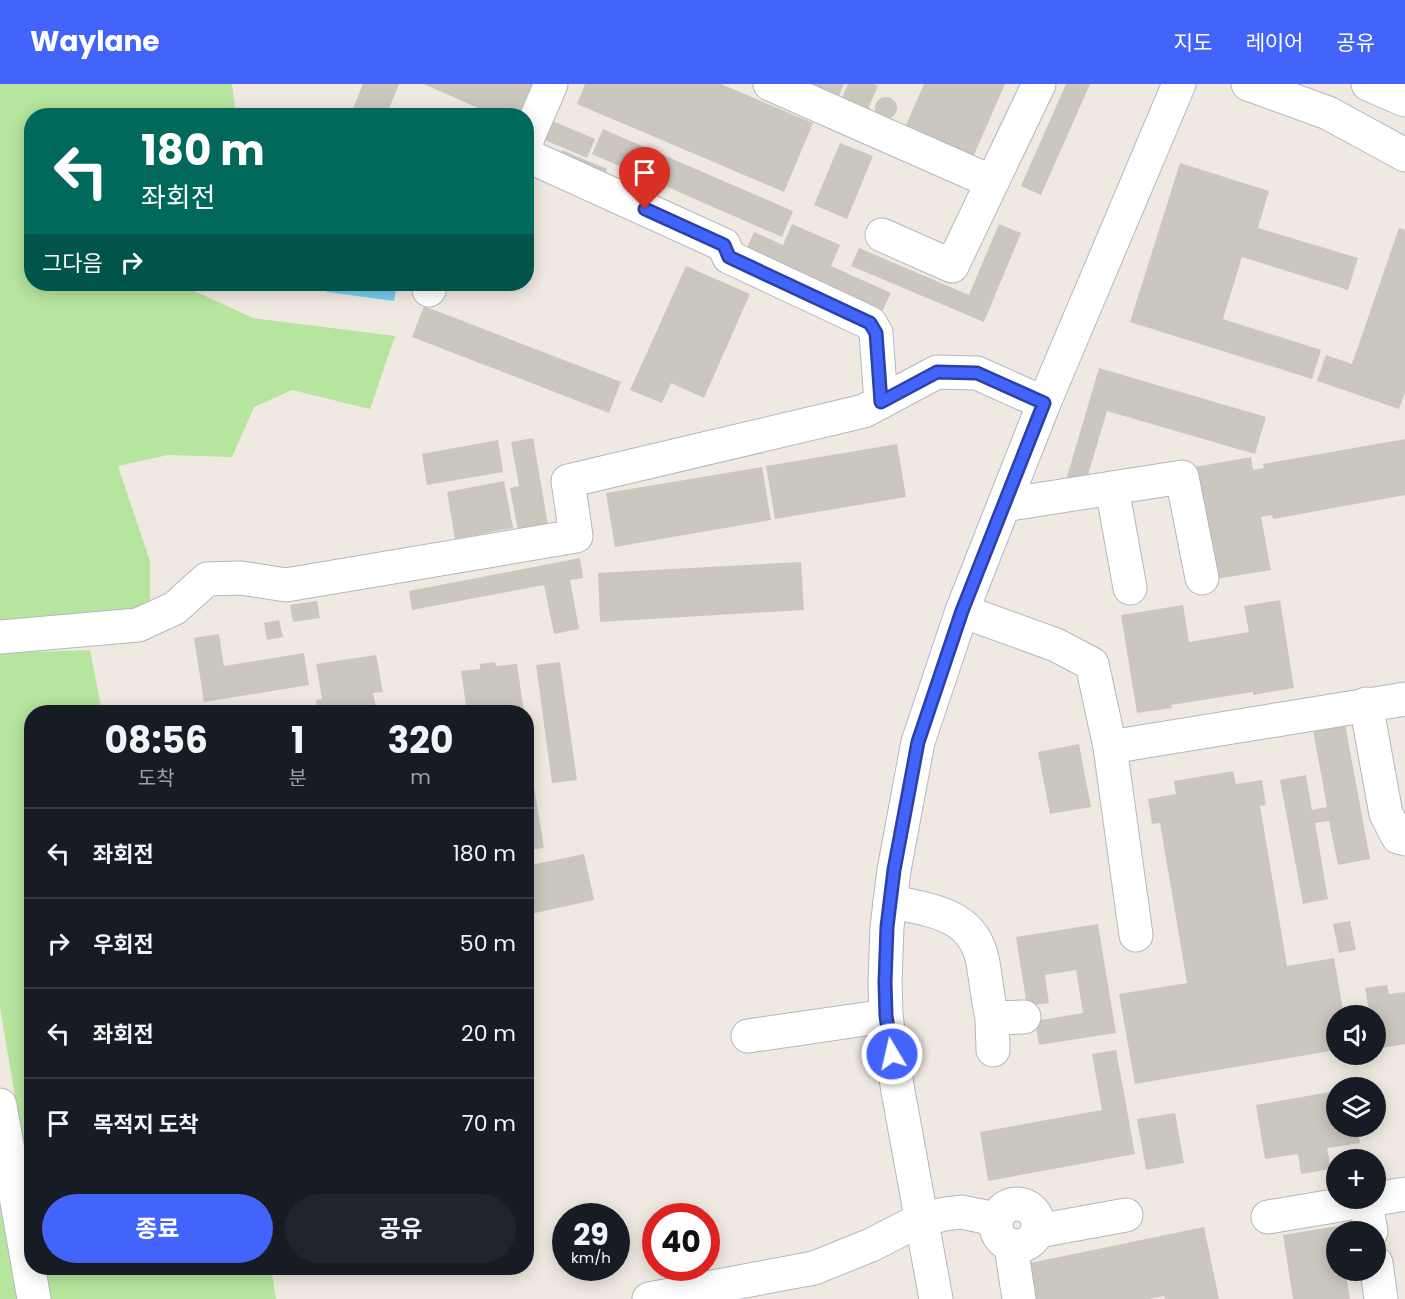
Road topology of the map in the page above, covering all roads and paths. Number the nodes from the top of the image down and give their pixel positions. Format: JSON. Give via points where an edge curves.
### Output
{"nodes":[{"id":1,"x":551,"y":84,"type":"edge"},
{"id":2,"x":770,"y":84,"type":"edge"},
{"id":3,"x":1039,"y":84,"type":"edge"},
{"id":4,"x":1179,"y":84,"type":"edge"},
{"id":5,"x":1248,"y":84,"type":"edge"},
{"id":6,"x":1368,"y":84,"type":"edge"},
{"id":7,"x":1405,"y":100,"type":"edge"},
{"id":8,"x":534,"y":123,"type":"edge"},
{"id":9,"x":1405,"y":155,"type":"edge"},
{"id":10,"x":534,"y":159,"type":"edge"},
{"id":11,"x":992,"y":182,"type":"junction"},
{"id":12,"x":882,"y":235,"type":"dead end"},
{"id":13,"x":881,"y":402,"type":"junction"},
{"id":14,"x":1044,"y":403,"type":"junction"},
{"id":15,"x":1112,"y":488,"type":"junction"},
{"id":16,"x":1004,"y":505,"type":"junction"},
{"id":17,"x":1202,"y":579,"type":"dead end"},
{"id":18,"x":1130,"y":588,"type":"dead end"},
{"id":19,"x":962,"y":611,"type":"junction"},
{"id":20,"x":0,"y":637,"type":"edge"},
{"id":21,"x":1405,"y":699,"type":"edge"},
{"id":22,"x":1366,"y":704,"type":"junction"},
{"id":23,"x":1110,"y":747,"type":"junction"},
{"id":24,"x":1405,"y":839,"type":"edge"},
{"id":25,"x":890,"y":901,"type":"junction"},
{"id":26,"x":1136,"y":935,"type":"dead end"},
{"id":27,"x":886,"y":1016,"type":"junction"},
{"id":28,"x":1003,"y":1028,"type":"dead end"},
{"id":29,"x":748,"y":1035,"type":"dead end"},
{"id":30,"x":0,"y":1105,"type":"edge"},
{"id":31,"x":1405,"y":1194,"type":"edge"},
{"id":32,"x":1126,"y":1215,"type":"dead end"},
{"id":33,"x":1368,"y":1216,"type":"edge"},
{"id":34,"x":1268,"y":1217,"type":"dead end"},
{"id":35,"x":920,"y":1220,"type":"junction"},
{"id":36,"x":1015,"y":1232,"type":"junction"},
{"id":37,"x":24,"y":1242,"type":"edge"},
{"id":38,"x":30,"y":1275,"type":"edge"},
{"id":39,"x":1378,"y":1281,"type":"edge"},
{"id":40,"x":34,"y":1299,"type":"edge"},
{"id":41,"x":649,"y":1299,"type":"edge"},
{"id":42,"x":936,"y":1299,"type":"edge"},
{"id":43,"x":1019,"y":1299,"type":"edge"},
{"id":44,"x":1381,"y":1299,"type":"edge"}],
"edges":[{"from":1,"to":8,"type":"street"},
{"from":2,"to":11,"type":"street"},
{"from":3,"to":11,"type":"street"},
{"from":4,"to":14,"type":"street"},
{"from":5,"to":9,"type":"street","via":[[1328,113]]},
{"from":6,"to":7,"type":"street"},
{"from":10,"to":13,"type":"street","via":[[724,245],[729,257],[870,323],[876,333]]},
{"from":11,"to":12,"type":"street","via":[[952,266]]},
{"from":13,"to":14,"type":"street","via":[[937,372],[977,373]]},
{"from":13,"to":20,"type":"street","via":[[864,411],[568,481],[576,536],[286,585],[241,578],[207,579],[175,608],[138,625]]},
{"from":14,"to":16,"type":"street"},
{"from":15,"to":16,"type":"street"},
{"from":15,"to":17,"type":"street","via":[[1182,477]]},
{"from":15,"to":18,"type":"street"},
{"from":16,"to":19,"type":"street"},
{"from":19,"to":23,"type":"street","via":[[1056,645],[1092,664]]},
{"from":19,"to":25,"type":"street","via":[[918,742]]},
{"from":21,"to":22,"type":"street"},
{"from":22,"to":23,"type":"street"},
{"from":22,"to":24,"type":"street","via":[[1386,814],[1398,837]]},
{"from":23,"to":26,"type":"street"},
{"from":25,"to":27,"type":"street"},
{"from":25,"to":28,"type":"street","via":[[960,922],[974,936],[987,997]]},
{"from":27,"to":29,"type":"street"},
{"from":27,"to":35,"type":"street"},
{"from":30,"to":37,"type":"street"},
{"from":31,"to":33,"type":"street"},
{"from":32,"to":36,"type":"street"},
{"from":33,"to":34,"type":"street"},
{"from":35,"to":36,"type":"street","via":[[961,1212]]},
{"from":35,"to":41,"type":"street","via":[[814,1268]]},
{"from":35,"to":42,"type":"street"},
{"from":36,"to":43,"type":"street"},
{"from":38,"to":40,"type":"street"},
{"from":39,"to":44,"type":"street"}]}
